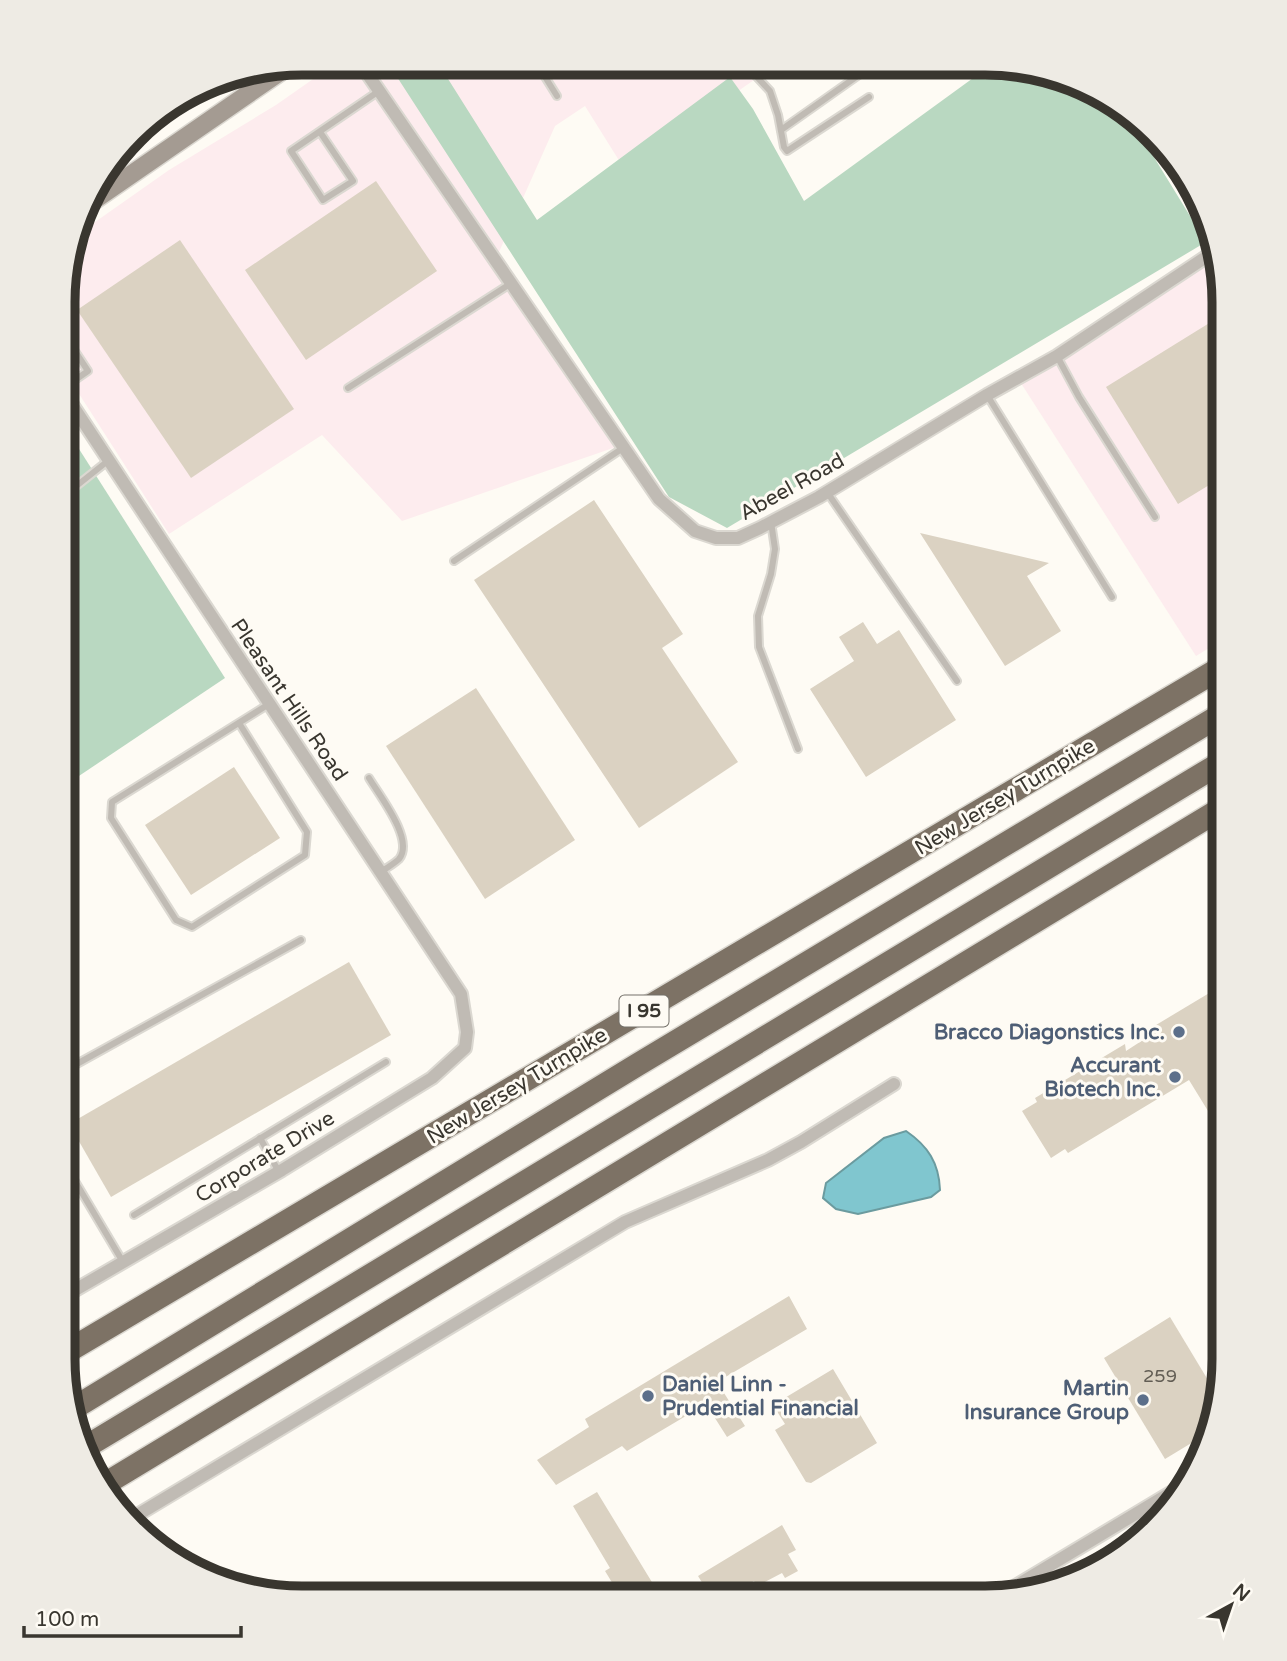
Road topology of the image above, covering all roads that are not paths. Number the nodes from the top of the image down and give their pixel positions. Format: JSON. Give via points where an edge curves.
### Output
{"nodes":[{"id":1,"x":368,"y":75,"type":"edge"},
{"id":2,"x":544,"y":75,"type":"edge"},
{"id":3,"x":755,"y":75,"type":"edge"},
{"id":4,"x":859,"y":75,"type":"edge"},
{"id":5,"x":273,"y":77,"type":"edge"},
{"id":6,"x":379,"y":91,"type":"junction"},
{"id":7,"x":557,"y":96,"type":"dead end"},
{"id":8,"x":869,"y":96,"type":"dead end"},
{"id":9,"x":781,"y":130,"type":"junction"},
{"id":10,"x":320,"y":132,"type":"junction"},
{"id":11,"x":103,"y":194,"type":"edge"},
{"id":12,"x":1207,"y":257,"type":"edge"},
{"id":13,"x":510,"y":284,"type":"junction"},
{"id":14,"x":75,"y":352,"type":"edge"},
{"id":15,"x":1057,"y":356,"type":"junction"},
{"id":16,"x":75,"y":380,"type":"edge"},
{"id":17,"x":348,"y":388,"type":"dead end"},
{"id":18,"x":986,"y":395,"type":"junction"},
{"id":19,"x":75,"y":409,"type":"edge"},
{"id":20,"x":623,"y":448,"type":"junction"},
{"id":21,"x":108,"y":460,"type":"junction"},
{"id":22,"x":75,"y":487,"type":"edge"},
{"id":23,"x":827,"y":492,"type":"junction"},
{"id":24,"x":1155,"y":517,"type":"dead end"},
{"id":25,"x":771,"y":522,"type":"junction"},
{"id":26,"x":454,"y":561,"type":"dead end"},
{"id":27,"x":1112,"y":597,"type":"dead end"},
{"id":28,"x":1212,"y":673,"type":"edge"},
{"id":29,"x":957,"y":681,"type":"dead end"},
{"id":30,"x":269,"y":704,"type":"junction"},
{"id":31,"x":1212,"y":720,"type":"edge"},
{"id":32,"x":239,"y":723,"type":"junction"},
{"id":33,"x":798,"y":749,"type":"dead end"},
{"id":34,"x":1212,"y":768,"type":"edge"},
{"id":35,"x":369,"y":778,"type":"dead end"},
{"id":36,"x":1212,"y":815,"type":"edge"},
{"id":37,"x":380,"y":873,"type":"junction"},
{"id":38,"x":300,"y":940,"type":"dead end"},
{"id":39,"x":467,"y":1032,"type":"joint"},
{"id":40,"x":386,"y":1062,"type":"dead end"},
{"id":41,"x":75,"y":1065,"type":"edge"},
{"id":42,"x":894,"y":1084,"type":"dead end"},
{"id":43,"x":260,"y":1138,"type":"junction"},
{"id":44,"x":279,"y":1172,"type":"junction"},
{"id":45,"x":75,"y":1181,"type":"edge"},
{"id":46,"x":134,"y":1215,"type":"dead end"},
{"id":47,"x":124,"y":1264,"type":"junction"},
{"id":48,"x":75,"y":1291,"type":"edge"},
{"id":49,"x":75,"y":1347,"type":"edge"},
{"id":50,"x":80,"y":1405,"type":"edge"},
{"id":51,"x":92,"y":1443,"type":"edge"},
{"id":52,"x":111,"y":1480,"type":"edge"},
{"id":53,"x":1164,"y":1496,"type":"edge"},
{"id":54,"x":138,"y":1515,"type":"edge"},
{"id":55,"x":1021,"y":1582,"type":"edge"}],
"edges":[{"from":1,"to":6,"type":"street","name":"Abeel Road"},
{"from":2,"to":7,"type":"lane"},
{"from":3,"to":9,"type":"lane","via":[[770,92]]},
{"from":4,"to":9,"type":"lane"},
{"from":5,"to":11,"type":"main road"},
{"from":6,"to":10,"type":"lane"},
{"from":6,"to":13,"type":"street","name":"Abeel Road"},
{"from":8,"to":9,"type":"lane","via":[[787,150]]},
{"from":10,"to":10,"type":"lane","via":[[291,151],[323,200],[352,181]]},
{"from":12,"to":15,"type":"street","name":"Abeel Road"},
{"from":13,"to":17,"type":"lane"},
{"from":13,"to":20,"type":"street","name":"Abeel Road"},
{"from":14,"to":16,"type":"lane","via":[[88,371]]},
{"from":15,"to":18,"type":"street","name":"Abeel Road"},
{"from":15,"to":24,"type":"lane"},
{"from":18,"to":23,"type":"street","name":"Abeel Road"},
{"from":18,"to":27,"type":"lane"},
{"from":19,"to":21,"type":"street","name":"Pleasant Hills Road"},
{"from":20,"to":25,"type":"street","name":"Abeel Road","via":[[659,499],[695,531],[716,538],[738,538]]},
{"from":20,"to":26,"type":"lane"},
{"from":21,"to":22,"type":"lane"},
{"from":21,"to":30,"type":"street","name":"Pleasant Hills Road"},
{"from":23,"to":25,"type":"street","name":"Abeel Road"},
{"from":23,"to":29,"type":"lane"},
{"from":25,"to":33,"type":"lane","via":[[775,550],[758,616],[759,647]]},
{"from":28,"to":49,"type":"highway","name":"New Jersey Turnpike","number":"I 95"},
{"from":30,"to":32,"type":"lane"},
{"from":30,"to":37,"type":"street","name":"Pleasant Hills Road"},
{"from":31,"to":50,"type":"highway","name":"New Jersey Turnpike","number":"I 95"},
{"from":32,"to":32,"type":"lane","via":[[112,802],[111,818],[176,920],[192,926],[305,855],[307,832]]},
{"from":34,"to":51,"type":"highway"},
{"from":35,"to":37,"type":"lane","via":[[404,845],[400,858]]},
{"from":36,"to":52,"type":"highway"},
{"from":37,"to":39,"type":"street","name":"Pleasant Hills Road","via":[[461,994]]},
{"from":38,"to":41,"type":"lane"},
{"from":39,"to":44,"type":"street","name":"Corporate Drive","via":[[465,1048],[432,1078]]},
{"from":40,"to":43,"type":"lane"},
{"from":42,"to":54,"type":"street","via":[[768,1160],[625,1222]]},
{"from":43,"to":44,"type":"lane"},
{"from":43,"to":46,"type":"lane"},
{"from":44,"to":47,"type":"street","name":"Corporate Drive"},
{"from":45,"to":47,"type":"lane"},
{"from":47,"to":48,"type":"street","name":"Corporate Drive"},
{"from":53,"to":55,"type":"street"}]}
